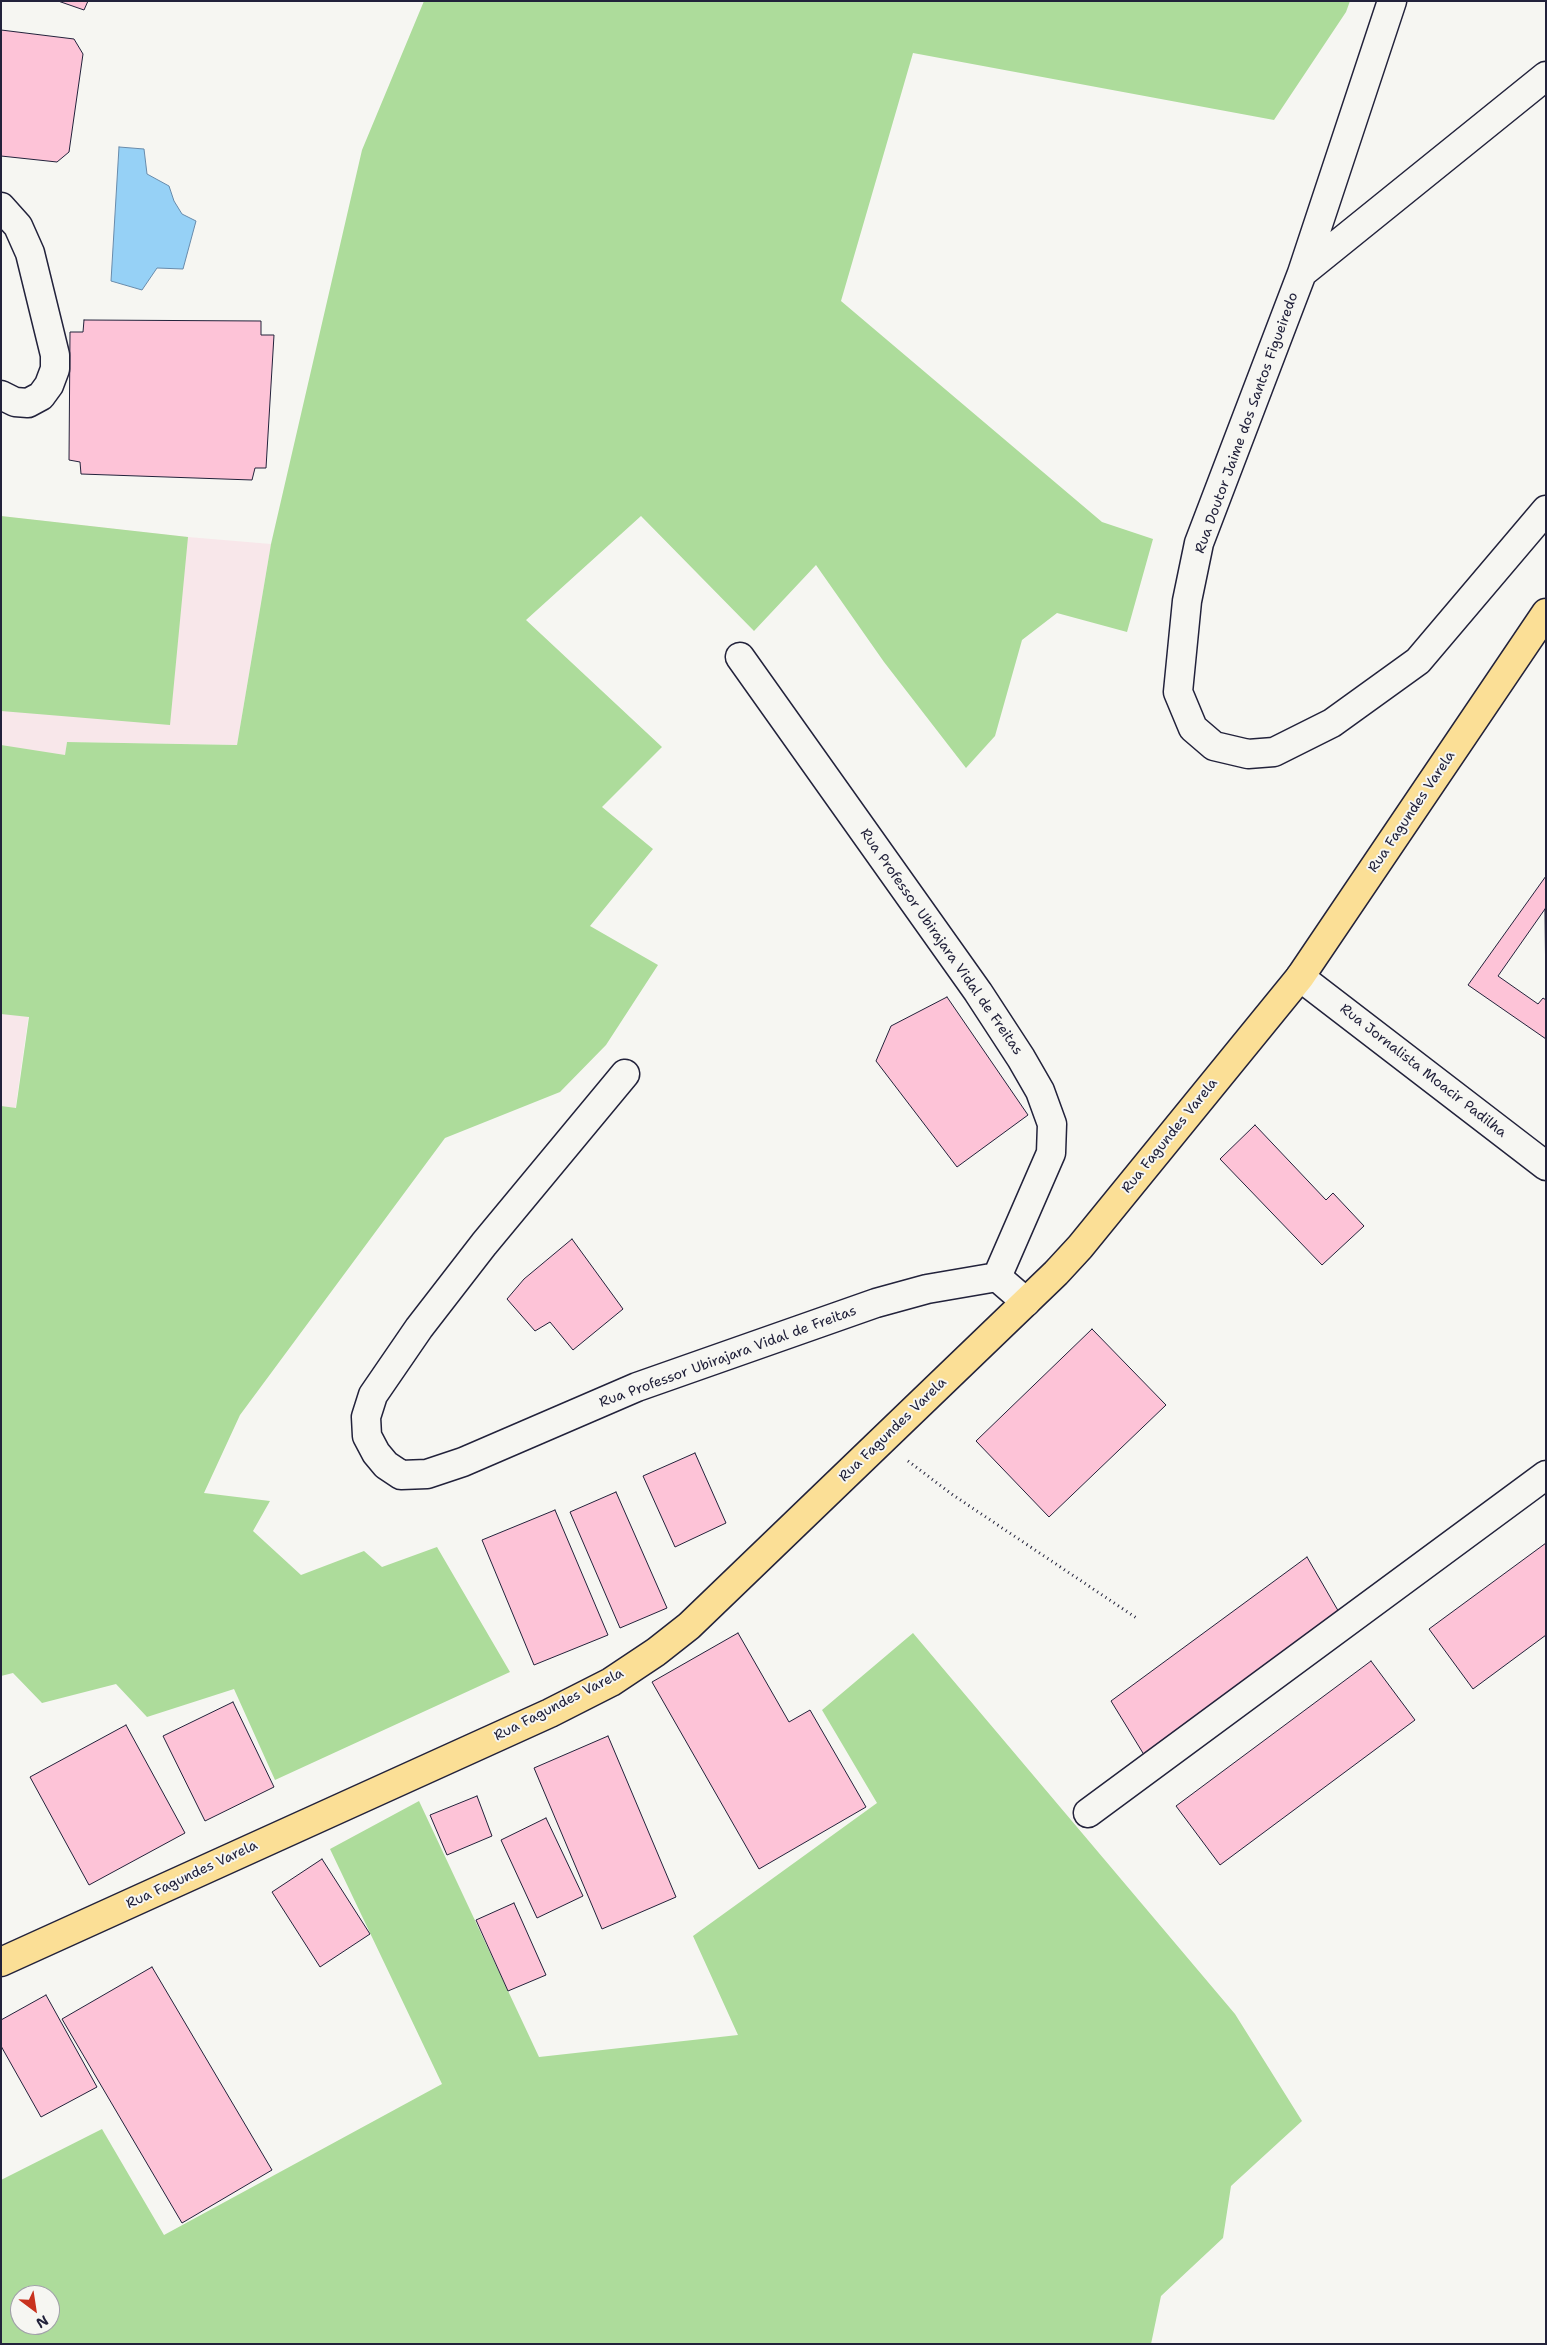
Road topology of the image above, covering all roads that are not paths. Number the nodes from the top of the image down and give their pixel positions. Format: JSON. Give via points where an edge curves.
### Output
{"nodes":[{"id":1,"x":1392,"y":1,"type":"edge"},
{"id":2,"x":1546,"y":76,"type":"edge"},
{"id":3,"x":1,"y":206,"type":"edge"},
{"id":4,"x":1302,"y":273,"type":"junction"},
{"id":5,"x":1,"y":395,"type":"edge"},
{"id":6,"x":1546,"y":510,"type":"edge"},
{"id":7,"x":1546,"y":613,"type":"edge"},
{"id":8,"x":740,"y":657,"type":"dead end"},
{"id":9,"x":1300,"y":977,"type":"junction"},
{"id":10,"x":625,"y":1074,"type":"dead end"},
{"id":11,"x":1546,"y":1166,"type":"edge"},
{"id":12,"x":997,"y":1277,"type":"junction"},
{"id":13,"x":1026,"y":1302,"type":"junction"},
{"id":14,"x":1546,"y":1475,"type":"edge"},
{"id":15,"x":1088,"y":1813,"type":"dead end"},
{"id":16,"x":1,"y":1962,"type":"edge"}],
"edges":[{"from":1,"to":4,"type":"street","name":"Rua Doutor Jaime dos Santos Figueiredo"},
{"from":2,"to":4,"type":"street"},
{"from":3,"to":5,"type":"street","via":[[18,226],[30,253],[55,355],[55,369],[41,396],[28,403],[15,402]]},
{"from":4,"to":6,"type":"street","name":"Rua Doutor Jaime dos Santos Figueiredo","via":[[1199,543],[1187,600],[1178,692],[1193,728],[1214,746],[1248,754],[1274,752],[1332,723],[1418,660]]},
{"from":7,"to":9,"type":"main road","name":"Rua Fagundes Varela"},
{"from":8,"to":12,"type":"street","name":"Rua Professor Ubirajara Vidal de Freitas","via":[[978,992],[1040,1091],[1052,1124],[1051,1153]]},
{"from":9,"to":11,"type":"street","name":"Rua Jornalista Moacir Padilha"},
{"from":9,"to":13,"type":"main road","name":"Rua Fagundes Varela","via":[[1080,1247]]},
{"from":10,"to":12,"type":"street","name":"Rua Professor Ubirajara Vidal de Freitas","via":[[484,1244],[419,1328],[373,1395],[366,1417],[367,1436],[386,1465],[401,1475],[427,1474],[462,1462],[637,1387],[876,1303],[927,1289]]},
{"from":12,"to":13,"type":"street"},
{"from":13,"to":16,"type":"main road","name":"Rua Fagundes Varela","via":[[689,1626],[612,1682],[501,1736]]},
{"from":14,"to":15,"type":"street"}]}
